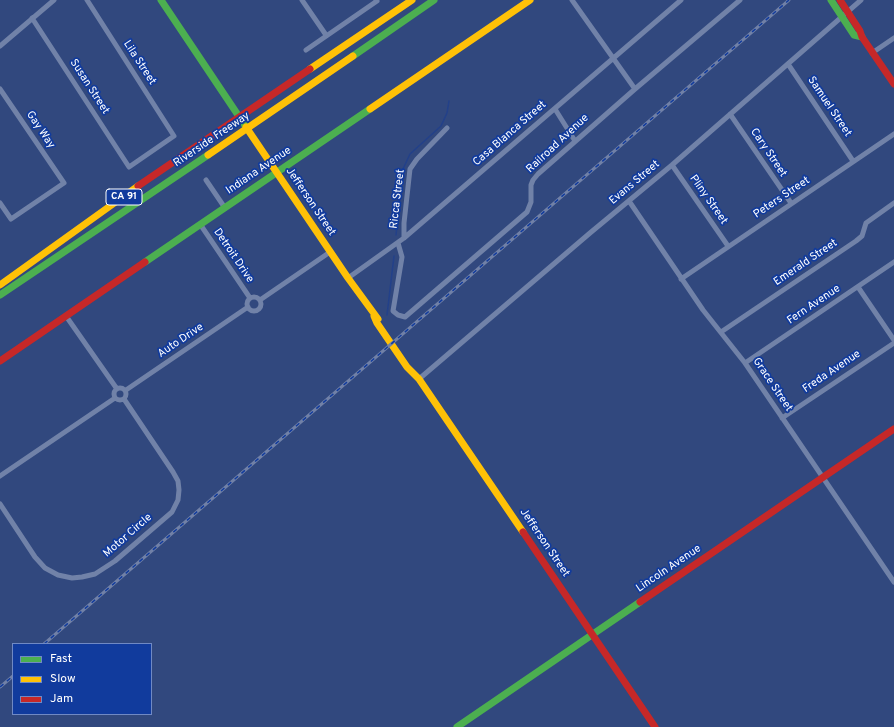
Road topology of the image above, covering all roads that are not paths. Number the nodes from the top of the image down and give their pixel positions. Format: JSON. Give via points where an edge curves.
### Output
{"nodes":[{"id":1,"x":54,"y":0,"type":"edge"},
{"id":2,"x":87,"y":0,"type":"edge"},
{"id":3,"x":161,"y":0,"type":"edge"},
{"id":4,"x":302,"y":0,"type":"edge"},
{"id":5,"x":412,"y":0,"type":"edge"},
{"id":6,"x":434,"y":0,"type":"edge"},
{"id":7,"x":530,"y":0,"type":"edge"},
{"id":8,"x":572,"y":0,"type":"edge"},
{"id":9,"x":681,"y":0,"type":"edge"},
{"id":10,"x":740,"y":0,"type":"edge"},
{"id":11,"x":831,"y":0,"type":"edge"},
{"id":12,"x":840,"y":0,"type":"edge"},
{"id":13,"x":861,"y":0,"type":"edge"},
{"id":14,"x":376,"y":1,"type":"edge"},
{"id":15,"x":845,"y":14,"type":"junction"},
{"id":16,"x":32,"y":18,"type":"junction"},
{"id":17,"x":326,"y":36,"type":"junction"},
{"id":18,"x":894,"y":38,"type":"edge"},
{"id":19,"x":0,"y":46,"type":"edge"},
{"id":20,"x":306,"y":50,"type":"dead end"},
{"id":21,"x":872,"y":53,"type":"junction"},
{"id":22,"x":613,"y":59,"type":"junction"},
{"id":23,"x":788,"y":64,"type":"junction"},
{"id":24,"x":894,"y":84,"type":"edge"},
{"id":25,"x":0,"y":89,"type":"edge"},
{"id":26,"x":635,"y":89,"type":"junction"},
{"id":27,"x":555,"y":109,"type":"junction"},
{"id":28,"x":730,"y":114,"type":"junction"},
{"id":29,"x":447,"y":128,"type":"dead end"},
{"id":30,"x":894,"y":134,"type":"edge"},
{"id":31,"x":575,"y":141,"type":"junction"},
{"id":32,"x":853,"y":161,"type":"junction"},
{"id":33,"x":672,"y":165,"type":"junction"},
{"id":34,"x":129,"y":167,"type":"joint"},
{"id":35,"x":277,"y":173,"type":"junction"},
{"id":36,"x":206,"y":180,"type":"dead end"},
{"id":37,"x":629,"y":201,"type":"junction"},
{"id":38,"x":0,"y":203,"type":"edge"},
{"id":39,"x":791,"y":203,"type":"junction"},
{"id":40,"x":894,"y":203,"type":"edge"},
{"id":41,"x":225,"y":208,"type":"junction"},
{"id":42,"x":200,"y":224,"type":"junction"},
{"id":43,"x":404,"y":238,"type":"junction"},
{"id":44,"x":398,"y":243,"type":"junction"},
{"id":45,"x":728,"y":246,"type":"junction"},
{"id":46,"x":330,"y":252,"type":"junction"},
{"id":47,"x":894,"y":262,"type":"edge"},
{"id":48,"x":348,"y":278,"type":"junction"},
{"id":49,"x":681,"y":279,"type":"junction"},
{"id":50,"x":0,"y":285,"type":"edge"},
{"id":51,"x":858,"y":287,"type":"junction"},
{"id":52,"x":0,"y":295,"type":"edge"},
{"id":53,"x":250,"y":298,"type":"junction"},
{"id":54,"x":260,"y":300,"type":"junction"},
{"id":55,"x":248,"y":307,"type":"junction"},
{"id":56,"x":410,"y":314,"type":"joint"},
{"id":57,"x":66,"y":316,"type":"junction"},
{"id":58,"x":721,"y":332,"type":"junction"},
{"id":59,"x":894,"y":340,"type":"edge"},
{"id":60,"x":894,"y":343,"type":"edge"},
{"id":61,"x":0,"y":360,"type":"edge"},
{"id":62,"x":745,"y":363,"type":"junction"},
{"id":63,"x":419,"y":379,"type":"junction"},
{"id":64,"x":117,"y":389,"type":"junction"},
{"id":65,"x":126,"y":390,"type":"junction"},
{"id":66,"x":115,"y":398,"type":"junction"},
{"id":67,"x":124,"y":399,"type":"junction"},
{"id":68,"x":782,"y":418,"type":"junction"},
{"id":69,"x":894,"y":429,"type":"edge"},
{"id":70,"x":0,"y":476,"type":"edge"},
{"id":71,"x":822,"y":477,"type":"junction"},
{"id":72,"x":0,"y":504,"type":"edge"},
{"id":73,"x":894,"y":582,"type":"edge"},
{"id":74,"x":592,"y":634,"type":"junction"},
{"id":75,"x":456,"y":727,"type":"edge"},
{"id":76,"x":655,"y":727,"type":"edge"}],
"edges":[{"from":1,"to":16,"type":"street"},
{"from":2,"to":34,"type":"street","name":"Lila Street","via":[[174,136]]},
{"from":3,"to":35,"type":"main road","name":"Jefferson Street"},
{"from":4,"to":17,"type":"street"},
{"from":5,"to":50,"type":"main road","name":"Riverside Freeway","number":"CA 91","via":[[148,180]]},
{"from":6,"to":52,"type":"main road","name":"Riverside Freeway","number":"CA 91","via":[[240,135]]},
{"from":7,"to":35,"type":"main road","name":"Indiana Avenue"},
{"from":8,"to":22,"type":"street"},
{"from":9,"to":22,"type":"street","name":"Casa Blanca Street"},
{"from":10,"to":26,"type":"street","name":"Railroad Avenue"},
{"from":11,"to":15,"type":"main road"},
{"from":12,"to":15,"type":"main road"},
{"from":13,"to":15,"type":"street","name":"Evans Street"},
{"from":14,"to":17,"type":"street"},
{"from":15,"to":21,"type":"main road","via":[[860,31]]},
{"from":15,"to":23,"type":"street","name":"Evans Street"},
{"from":16,"to":19,"type":"street"},
{"from":16,"to":34,"type":"street","name":"Susan Street"},
{"from":17,"to":20,"type":"street"},
{"from":18,"to":21,"type":"street"},
{"from":21,"to":24,"type":"main road"},
{"from":22,"to":26,"type":"street"},
{"from":22,"to":27,"type":"street","name":"Casa Blanca Street"},
{"from":23,"to":28,"type":"street","name":"Evans Street"},
{"from":23,"to":32,"type":"street","name":"Samuel Street"},
{"from":25,"to":38,"type":"street","name":"Gay Way","via":[[64,183],[11,219]]},
{"from":26,"to":31,"type":"street","name":"Railroad Avenue"},
{"from":27,"to":31,"type":"street"},
{"from":27,"to":43,"type":"street","name":"Casa Blanca Street"},
{"from":28,"to":33,"type":"street","name":"Evans Street"},
{"from":28,"to":39,"type":"street","name":"Cary Street"},
{"from":29,"to":43,"type":"street","name":"Ricca Street","via":[[410,169]]},
{"from":30,"to":32,"type":"street","name":"Peters Street"},
{"from":31,"to":56,"type":"street","name":"Railroad Avenue","via":[[533,180],[531,202],[527,212]]},
{"from":32,"to":39,"type":"street","name":"Peters Street"},
{"from":33,"to":37,"type":"street","name":"Evans Street"},
{"from":33,"to":45,"type":"street","name":"Pliny Street"},
{"from":35,"to":41,"type":"main road","name":"Indiana Avenue"},
{"from":35,"to":46,"type":"main road","name":"Jefferson Street"},
{"from":36,"to":41,"type":"street"},
{"from":37,"to":49,"type":"street","name":"Grace Street"},
{"from":37,"to":63,"type":"street","name":"Evans Street"},
{"from":39,"to":45,"type":"street","name":"Peters Street"},
{"from":40,"to":58,"type":"street","name":"Emerald Street","via":[[866,223],[862,236],[856,241]]},
{"from":41,"to":42,"type":"main road","name":"Indiana Avenue"},
{"from":42,"to":53,"type":"street","name":"Detroit Drive"},
{"from":42,"to":57,"type":"main road","name":"Indiana Avenue"},
{"from":43,"to":44,"type":"street","name":"Casa Blanca Street"},
{"from":44,"to":48,"type":"street","name":"Casa Blanca Street"},
{"from":44,"to":56,"type":"street","name":"Ricca Street","via":[[402,257],[394,311],[395,314],[405,316]]},
{"from":45,"to":49,"type":"street","name":"Peters Street"},
{"from":46,"to":48,"type":"main road","name":"Jefferson Street"},
{"from":46,"to":54,"type":"street","name":"Auto Drive"},
{"from":47,"to":51,"type":"street","name":"Fern Avenue"},
{"from":48,"to":63,"type":"main road","name":"Jefferson Street","via":[[407,367]]},
{"from":49,"to":58,"type":"street","name":"Grace Street"},
{"from":51,"to":59,"type":"street"},
{"from":51,"to":62,"type":"street","name":"Fern Avenue"},
{"from":53,"to":54,"type":"street"},
{"from":53,"to":55,"type":"street"},
{"from":54,"to":55,"type":"street","name":"Auto Drive","via":[[258,309]]},
{"from":55,"to":65,"type":"street","name":"Auto Drive"},
{"from":57,"to":61,"type":"main road","name":"Indiana Avenue"},
{"from":57,"to":64,"type":"street"},
{"from":58,"to":62,"type":"street","name":"Grace Street"},
{"from":60,"to":68,"type":"street","name":"Freda Avenue"},
{"from":62,"to":68,"type":"street","name":"Grace Street"},
{"from":63,"to":74,"type":"main road","name":"Jefferson Street"},
{"from":64,"to":65,"type":"street"},
{"from":64,"to":66,"type":"street","via":[[114,393]]},
{"from":65,"to":67,"type":"street"},
{"from":66,"to":67,"type":"street"},
{"from":66,"to":70,"type":"street"},
{"from":67,"to":72,"type":"street","name":"Motor Circle","via":[[173,472],[179,490],[178,500],[172,512],[115,561],[95,574],[82,577],[72,578],[45,568]]},
{"from":68,"to":71,"type":"street","name":"Grace Street"},
{"from":69,"to":71,"type":"main road","name":"Lincoln Avenue"},
{"from":71,"to":73,"type":"street","name":"Grace Street"},
{"from":71,"to":74,"type":"main road","name":"Lincoln Avenue"},
{"from":74,"to":75,"type":"main road","name":"Lincoln Avenue"},
{"from":74,"to":76,"type":"main road","name":"Jefferson Street"}]}
